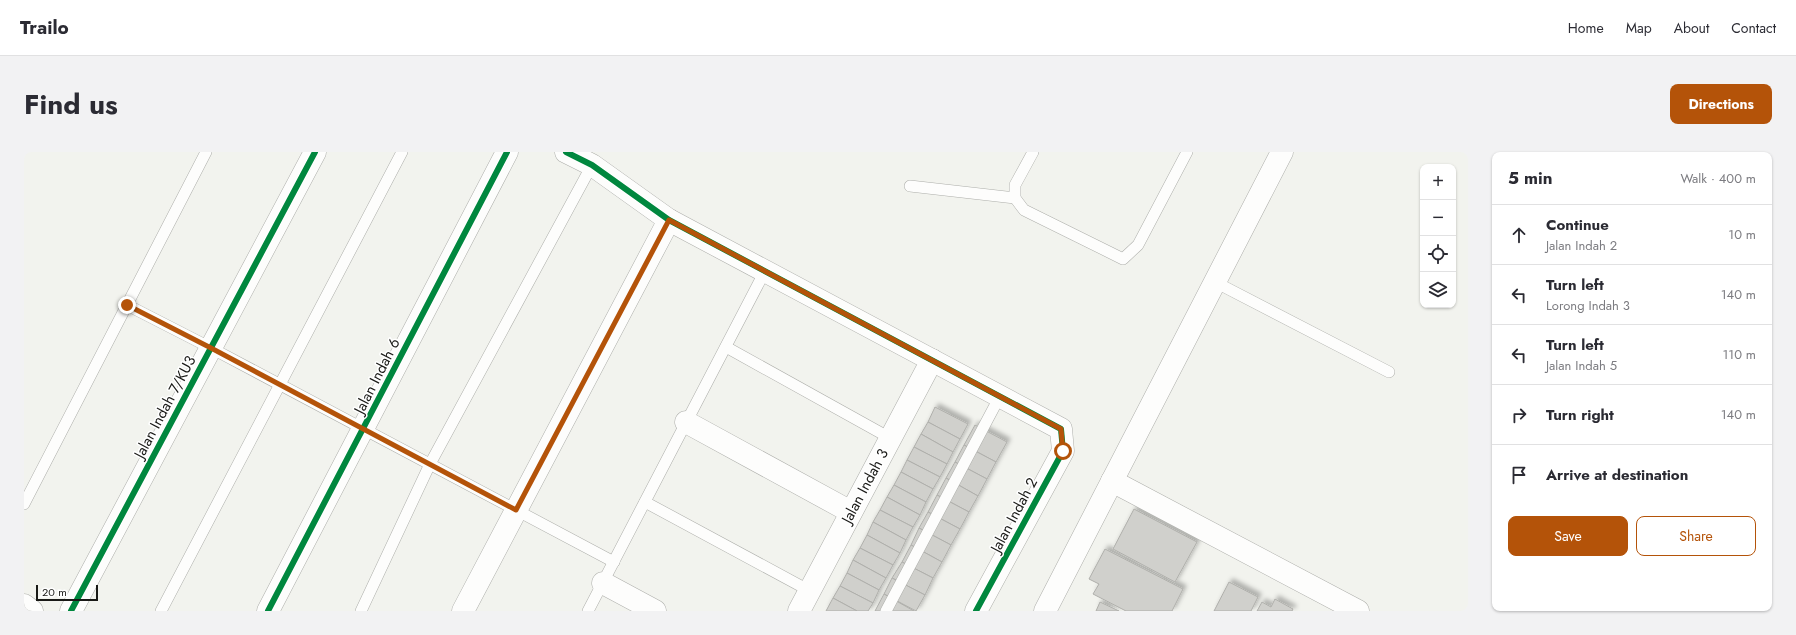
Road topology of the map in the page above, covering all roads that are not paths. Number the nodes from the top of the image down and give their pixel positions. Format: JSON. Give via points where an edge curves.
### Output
{"nodes":[{"id":1,"x":206,"y":152,"type":"edge"},
{"id":2,"x":315,"y":152,"type":"edge"},
{"id":3,"x":402,"y":152,"type":"edge"},
{"id":4,"x":507,"y":152,"type":"edge"},
{"id":5,"x":566,"y":152,"type":"edge"},
{"id":6,"x":1033,"y":152,"type":"edge"},
{"id":7,"x":1187,"y":152,"type":"edge"},
{"id":8,"x":1282,"y":152,"type":"edge"},
{"id":9,"x":592,"y":165,"type":"junction"},
{"id":10,"x":910,"y":186,"type":"dead end"},
{"id":11,"x":1014,"y":198,"type":"junction"},
{"id":12,"x":669,"y":220,"type":"junction"},
{"id":13,"x":765,"y":271,"type":"junction"},
{"id":14,"x":1215,"y":282,"type":"junction"},
{"id":15,"x":127,"y":305,"type":"junction"},
{"id":16,"x":726,"y":347,"type":"junction"},
{"id":17,"x":211,"y":348,"type":"junction"},
{"id":18,"x":932,"y":360,"type":"junction"},
{"id":19,"x":1389,"y":372,"type":"dead end"},
{"id":20,"x":279,"y":384,"type":"junction"},
{"id":21,"x":1000,"y":396,"type":"junction"},
{"id":22,"x":686,"y":422,"type":"junction"},
{"id":23,"x":364,"y":429,"type":"junction"},
{"id":24,"x":890,"y":438,"type":"junction"},
{"id":25,"x":430,"y":464,"type":"junction"},
{"id":26,"x":1112,"y":481,"type":"junction"},
{"id":27,"x":645,"y":502,"type":"junction"},
{"id":28,"x":24,"y":504,"type":"edge"},
{"id":29,"x":516,"y":510,"type":"junction"},
{"id":30,"x":851,"y":512,"type":"junction"},
{"id":31,"x":614,"y":562,"type":"junction"},
{"id":32,"x":603,"y":583,"type":"junction"},
{"id":33,"x":810,"y":591,"type":"junction"},
{"id":34,"x":24,"y":605,"type":"edge"},
{"id":35,"x":32,"y":611,"type":"edge"},
{"id":36,"x":71,"y":611,"type":"edge"},
{"id":37,"x":161,"y":611,"type":"edge"},
{"id":38,"x":268,"y":611,"type":"edge"},
{"id":39,"x":361,"y":611,"type":"edge"},
{"id":40,"x":463,"y":611,"type":"edge"},
{"id":41,"x":588,"y":611,"type":"edge"},
{"id":42,"x":655,"y":611,"type":"edge"},
{"id":43,"x":799,"y":611,"type":"edge"},
{"id":44,"x":886,"y":611,"type":"edge"},
{"id":45,"x":976,"y":611,"type":"edge"},
{"id":46,"x":1045,"y":611,"type":"edge"},
{"id":47,"x":1358,"y":611,"type":"edge"}],
"edges":[{"from":1,"to":15,"type":"lane"},
{"from":2,"to":17,"type":"street","name":"Jalan Indah 7/KU3"},
{"from":3,"to":20,"type":"lane"},
{"from":4,"to":23,"type":"street","name":"Jalan Indah 6"},
{"from":5,"to":9,"type":"street"},
{"from":6,"to":11,"type":"lane","via":[[1015,185]]},
{"from":7,"to":11,"type":"lane","via":[[1138,245],[1123,259],[1024,210]]},
{"from":8,"to":14,"type":"street"},
{"from":9,"to":12,"type":"street"},
{"from":9,"to":25,"type":"lane"},
{"from":10,"to":11,"type":"lane"},
{"from":12,"to":13,"type":"street"},
{"from":12,"to":29,"type":"street"},
{"from":13,"to":16,"type":"lane"},
{"from":13,"to":18,"type":"street"},
{"from":14,"to":19,"type":"lane"},
{"from":14,"to":26,"type":"street"},
{"from":15,"to":17,"type":"lane"},
{"from":15,"to":28,"type":"lane"},
{"from":16,"to":22,"type":"lane"},
{"from":16,"to":24,"type":"lane"},
{"from":17,"to":20,"type":"lane"},
{"from":17,"to":36,"type":"street","name":"Jalan Indah 7/KU3"},
{"from":18,"to":21,"type":"street"},
{"from":18,"to":24,"type":"street","name":"Jalan Indah 3"},
{"from":20,"to":23,"type":"lane"},
{"from":20,"to":37,"type":"lane"},
{"from":21,"to":44,"type":"lane"},
{"from":21,"to":45,"type":"street","name":"Jalan Indah 2","via":[[1061,429],[1063,451]]},
{"from":22,"to":27,"type":"lane"},
{"from":22,"to":30,"type":"street"},
{"from":23,"to":25,"type":"lane"},
{"from":23,"to":38,"type":"street","name":"Jalan Indah 6"},
{"from":24,"to":30,"type":"street","name":"Jalan Indah 3"},
{"from":25,"to":29,"type":"lane"},
{"from":25,"to":39,"type":"lane"},
{"from":26,"to":46,"type":"street"},
{"from":26,"to":47,"type":"street"},
{"from":27,"to":31,"type":"lane"},
{"from":27,"to":33,"type":"lane"},
{"from":29,"to":31,"type":"lane"},
{"from":29,"to":40,"type":"street"},
{"from":30,"to":33,"type":"street","name":"Jalan Indah 3"},
{"from":31,"to":32,"type":"lane"},
{"from":32,"to":41,"type":"lane"},
{"from":32,"to":42,"type":"street"},
{"from":33,"to":43,"type":"street","name":"Jalan Indah 3"},
{"from":34,"to":35,"type":"street"}]}
